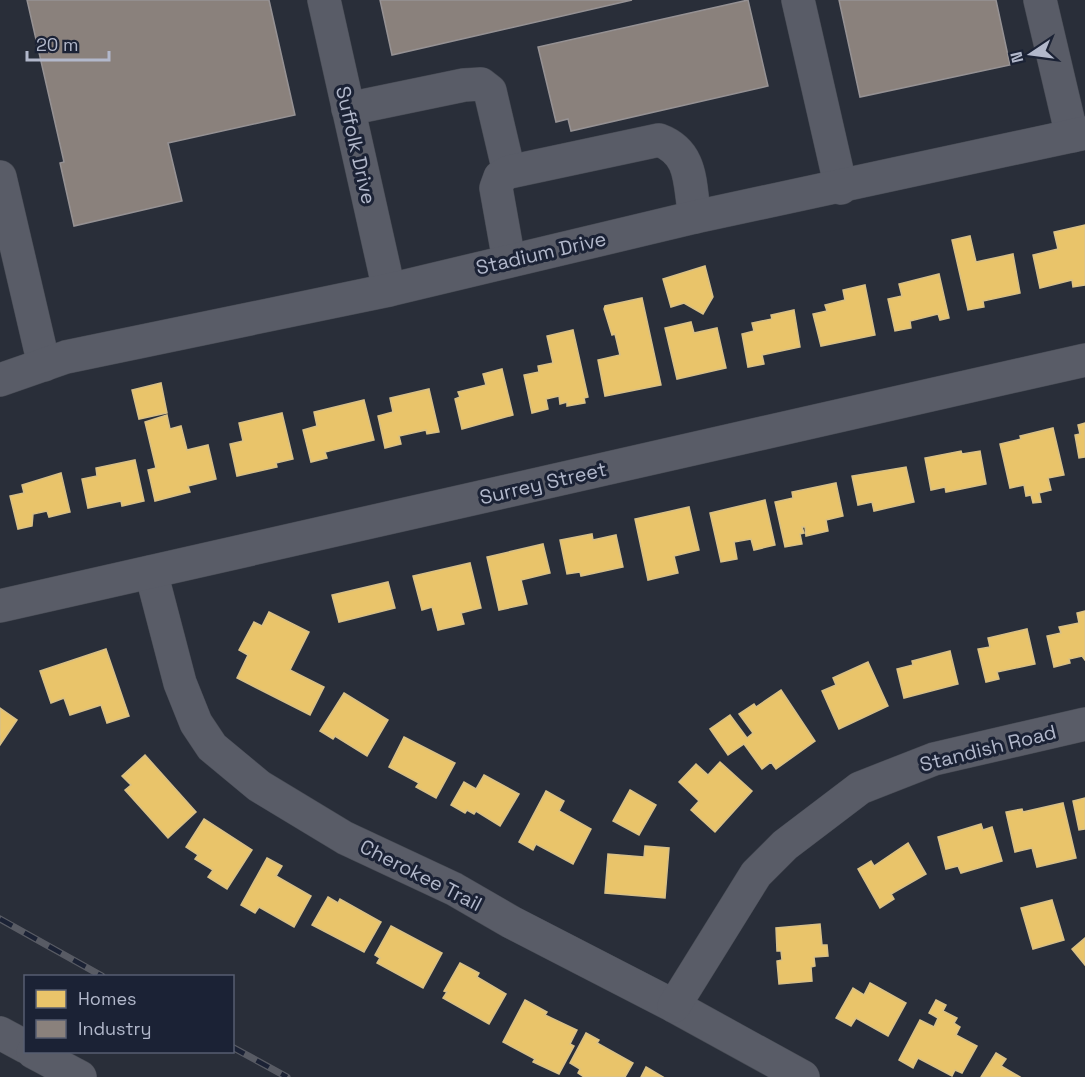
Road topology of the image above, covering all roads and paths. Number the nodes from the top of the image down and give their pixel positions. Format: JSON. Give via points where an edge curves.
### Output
{"nodes":[{"id":1,"x":324,"y":0,"type":"edge"},
{"id":2,"x":798,"y":0,"type":"edge"},
{"id":3,"x":1040,"y":0,"type":"edge"},
{"id":4,"x":348,"y":109,"type":"junction"},
{"id":5,"x":1078,"y":135,"type":"edge"},
{"id":6,"x":509,"y":172,"type":"junction"},
{"id":7,"x":0,"y":177,"type":"edge"},
{"id":8,"x":841,"y":188,"type":"junction"},
{"id":9,"x":695,"y":217,"type":"junction"},
{"id":10,"x":509,"y":261,"type":"junction"},
{"id":11,"x":389,"y":290,"type":"junction"},
{"id":12,"x":1085,"y":360,"type":"edge"},
{"id":13,"x":44,"y":365,"type":"junction"},
{"id":14,"x":0,"y":380,"type":"edge"},
{"id":15,"x":151,"y":572,"type":"junction"},
{"id":16,"x":0,"y":606,"type":"edge"},
{"id":17,"x":1085,"y":724,"type":"edge"},
{"id":18,"x":675,"y":1006,"type":"junction"},
{"id":19,"x":0,"y":1034,"type":"edge"},
{"id":20,"x":24,"y":1046,"type":"edge"},
{"id":21,"x":35,"y":1053,"type":"edge"},
{"id":22,"x":80,"y":1077,"type":"edge"},
{"id":23,"x":803,"y":1077,"type":"edge"}],
"edges":[{"from":1,"to":4,"type":"street","name":"Suffolk Drive"},
{"from":2,"to":8,"type":"street"},
{"from":3,"to":5,"type":"street"},
{"from":4,"to":6,"type":"street","via":[[464,84],[481,84],[490,91]]},
{"from":4,"to":11,"type":"street","name":"Suffolk Drive"},
{"from":5,"to":8,"type":"street","name":"Stadium Drive"},
{"from":6,"to":9,"type":"street","via":[[659,140],[682,154]]},
{"from":6,"to":10,"type":"street","via":[[500,177],[496,188]]},
{"from":7,"to":13,"type":"street"},
{"from":8,"to":9,"type":"street","name":"Stadium Drive"},
{"from":9,"to":10,"type":"street","name":"Stadium Drive"},
{"from":10,"to":11,"type":"street","name":"Stadium Drive"},
{"from":11,"to":13,"type":"street","name":"Stadium Drive","via":[[66,357]]},
{"from":12,"to":15,"type":"street","name":"Surrey Street"},
{"from":13,"to":14,"type":"street","name":"Stadium Drive"},
{"from":15,"to":16,"type":"street","name":"Surrey Street"},
{"from":15,"to":18,"type":"street","name":"Cherokee Trail","via":[[180,683],[196,723],[212,747],[251,780],[345,837],[454,889]]},
{"from":17,"to":18,"type":"street","name":"Standish Road","via":[[934,759],[860,788],[785,845],[756,874]]},
{"from":18,"to":23,"type":"street","name":"Cherokee Trail"},
{"from":19,"to":20,"type":"street"},
{"from":21,"to":22,"type":"street"}]}
